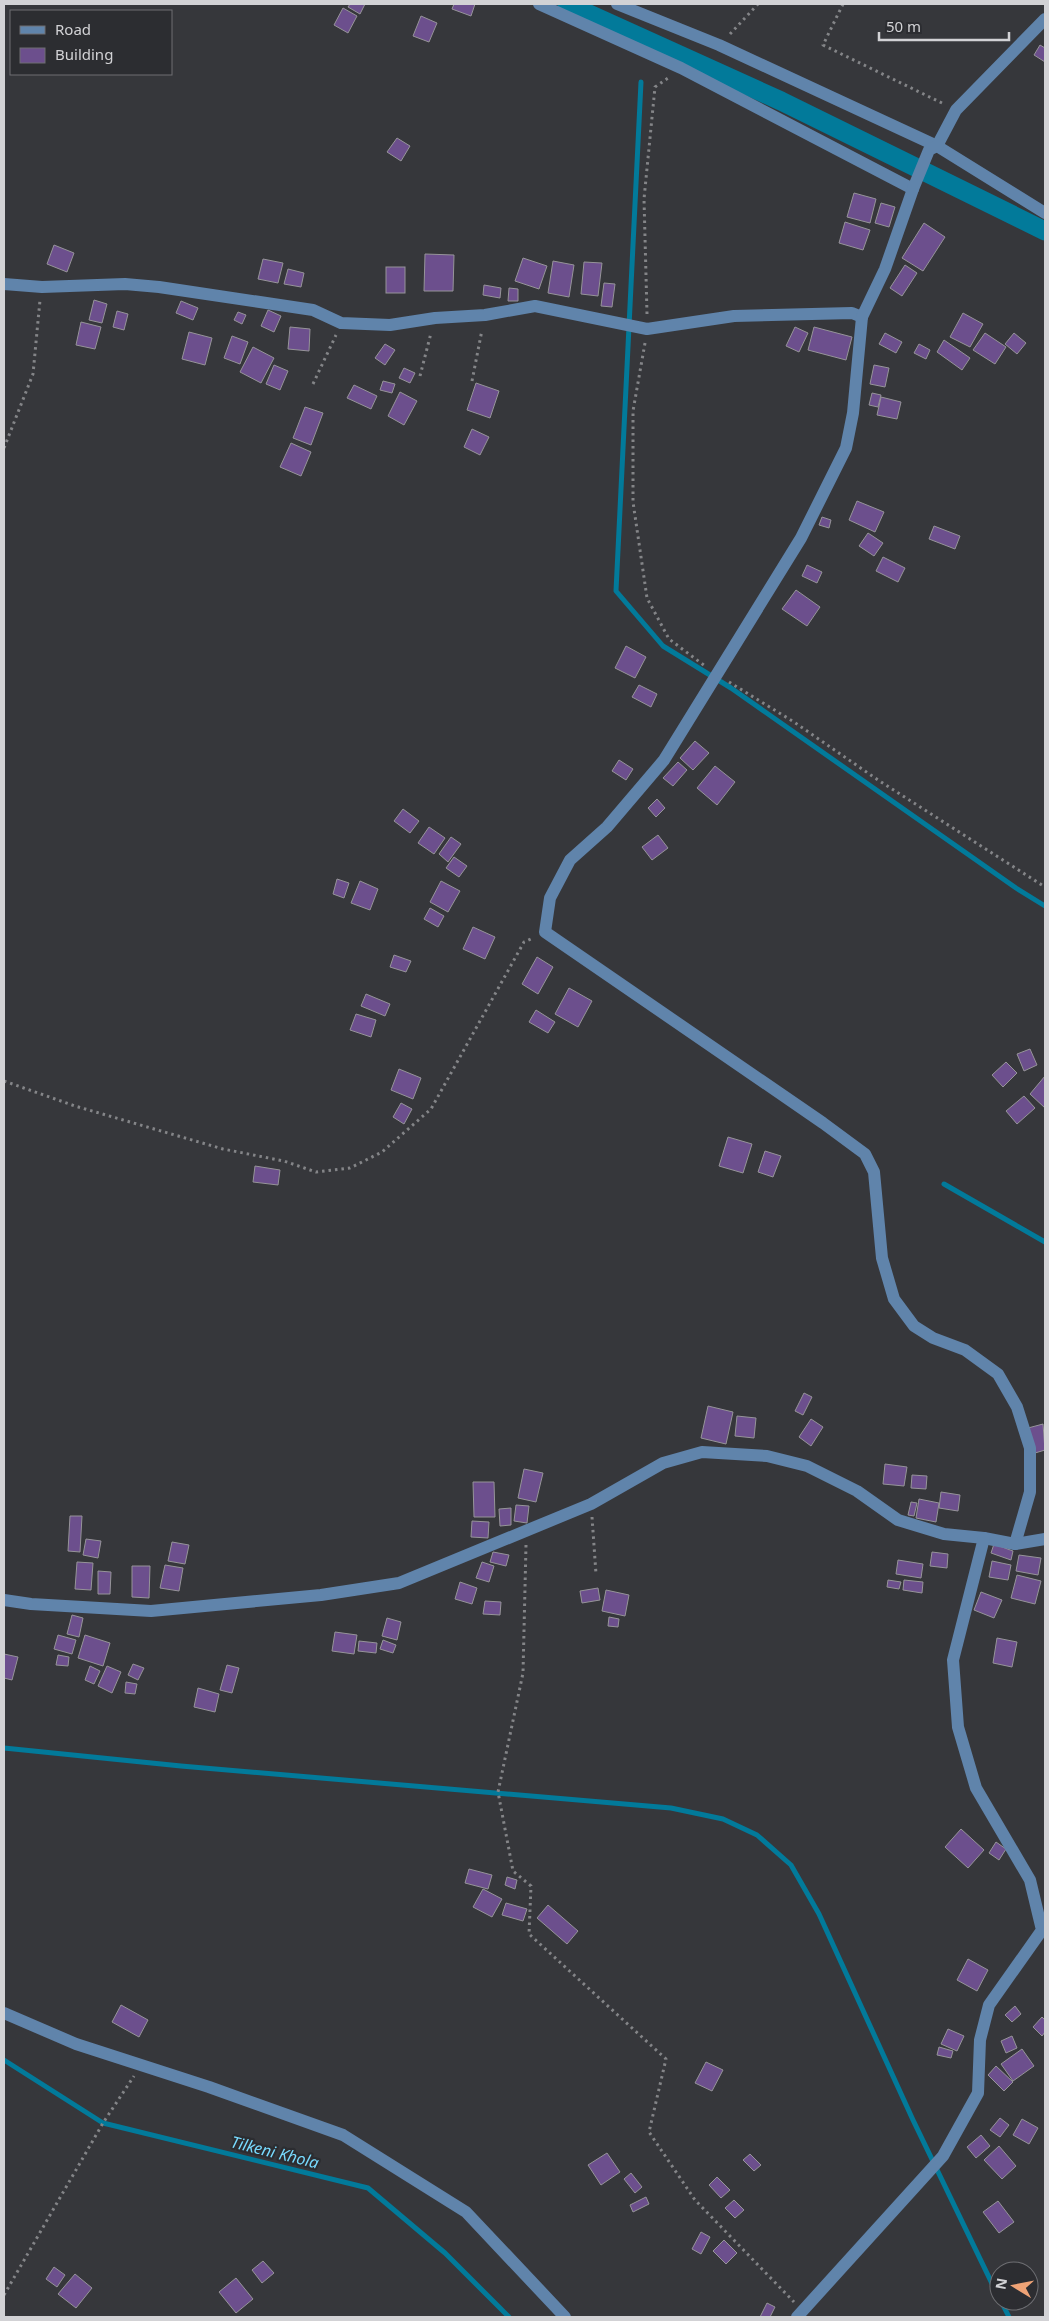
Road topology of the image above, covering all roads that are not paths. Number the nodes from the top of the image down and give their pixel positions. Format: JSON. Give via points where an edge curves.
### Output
{"nodes":[{"id":1,"x":539,"y":4,"type":"edge"},
{"id":2,"x":617,"y":4,"type":"edge"},
{"id":3,"x":1045,"y":19,"type":"edge"},
{"id":4,"x":933,"y":148,"type":"junction"},
{"id":5,"x":913,"y":188,"type":"junction"},
{"id":6,"x":1045,"y":213,"type":"edge"},
{"id":7,"x":4,"y":284,"type":"edge"},
{"id":8,"x":862,"y":317,"type":"junction"},
{"id":9,"x":984,"y":1538,"type":"junction"},
{"id":10,"x":1045,"y":1539,"type":"edge"},
{"id":11,"x":1015,"y":1544,"type":"junction"},
{"id":12,"x":4,"y":1600,"type":"edge"},
{"id":13,"x":4,"y":2013,"type":"edge"},
{"id":14,"x":799,"y":2313,"type":"edge"},
{"id":15,"x":565,"y":2317,"type":"edge"}],
"edges":[{"from":1,"to":5,"type":"street","via":[[681,68]]},
{"from":2,"to":4,"type":"street","via":[[719,45]]},
{"from":3,"to":4,"type":"street","via":[[956,110]]},
{"from":4,"to":5,"type":"street"},
{"from":4,"to":6,"type":"street"},
{"from":5,"to":8,"type":"street","via":[[885,269]]},
{"from":7,"to":8,"type":"street","via":[[159,287],[313,310],[341,323],[390,325],[535,306],[647,329],[734,316],[852,313]]},
{"from":8,"to":11,"type":"street","via":[[846,448],[801,538],[664,760],[607,827],[570,860],[550,898],[545,932],[865,1154],[874,1172],[882,1258],[894,1299],[914,1326],[934,1338],[966,1350],[998,1374],[1017,1407],[1030,1448],[1030,1492]]},
{"from":9,"to":11,"type":"street"},
{"from":9,"to":12,"type":"street","via":[[944,1534],[898,1520],[857,1491],[807,1466],[767,1456],[702,1452],[663,1463],[590,1504],[399,1583],[321,1595],[151,1612]]},
{"from":9,"to":14,"type":"street","via":[[953,1660],[958,1727],[976,1788],[1030,1880],[1042,1930],[989,2005],[980,2040],[978,2093],[942,2156]]},
{"from":10,"to":11,"type":"street"},
{"from":13,"to":15,"type":"street","via":[[76,2044],[343,2135],[466,2212]]}]}
